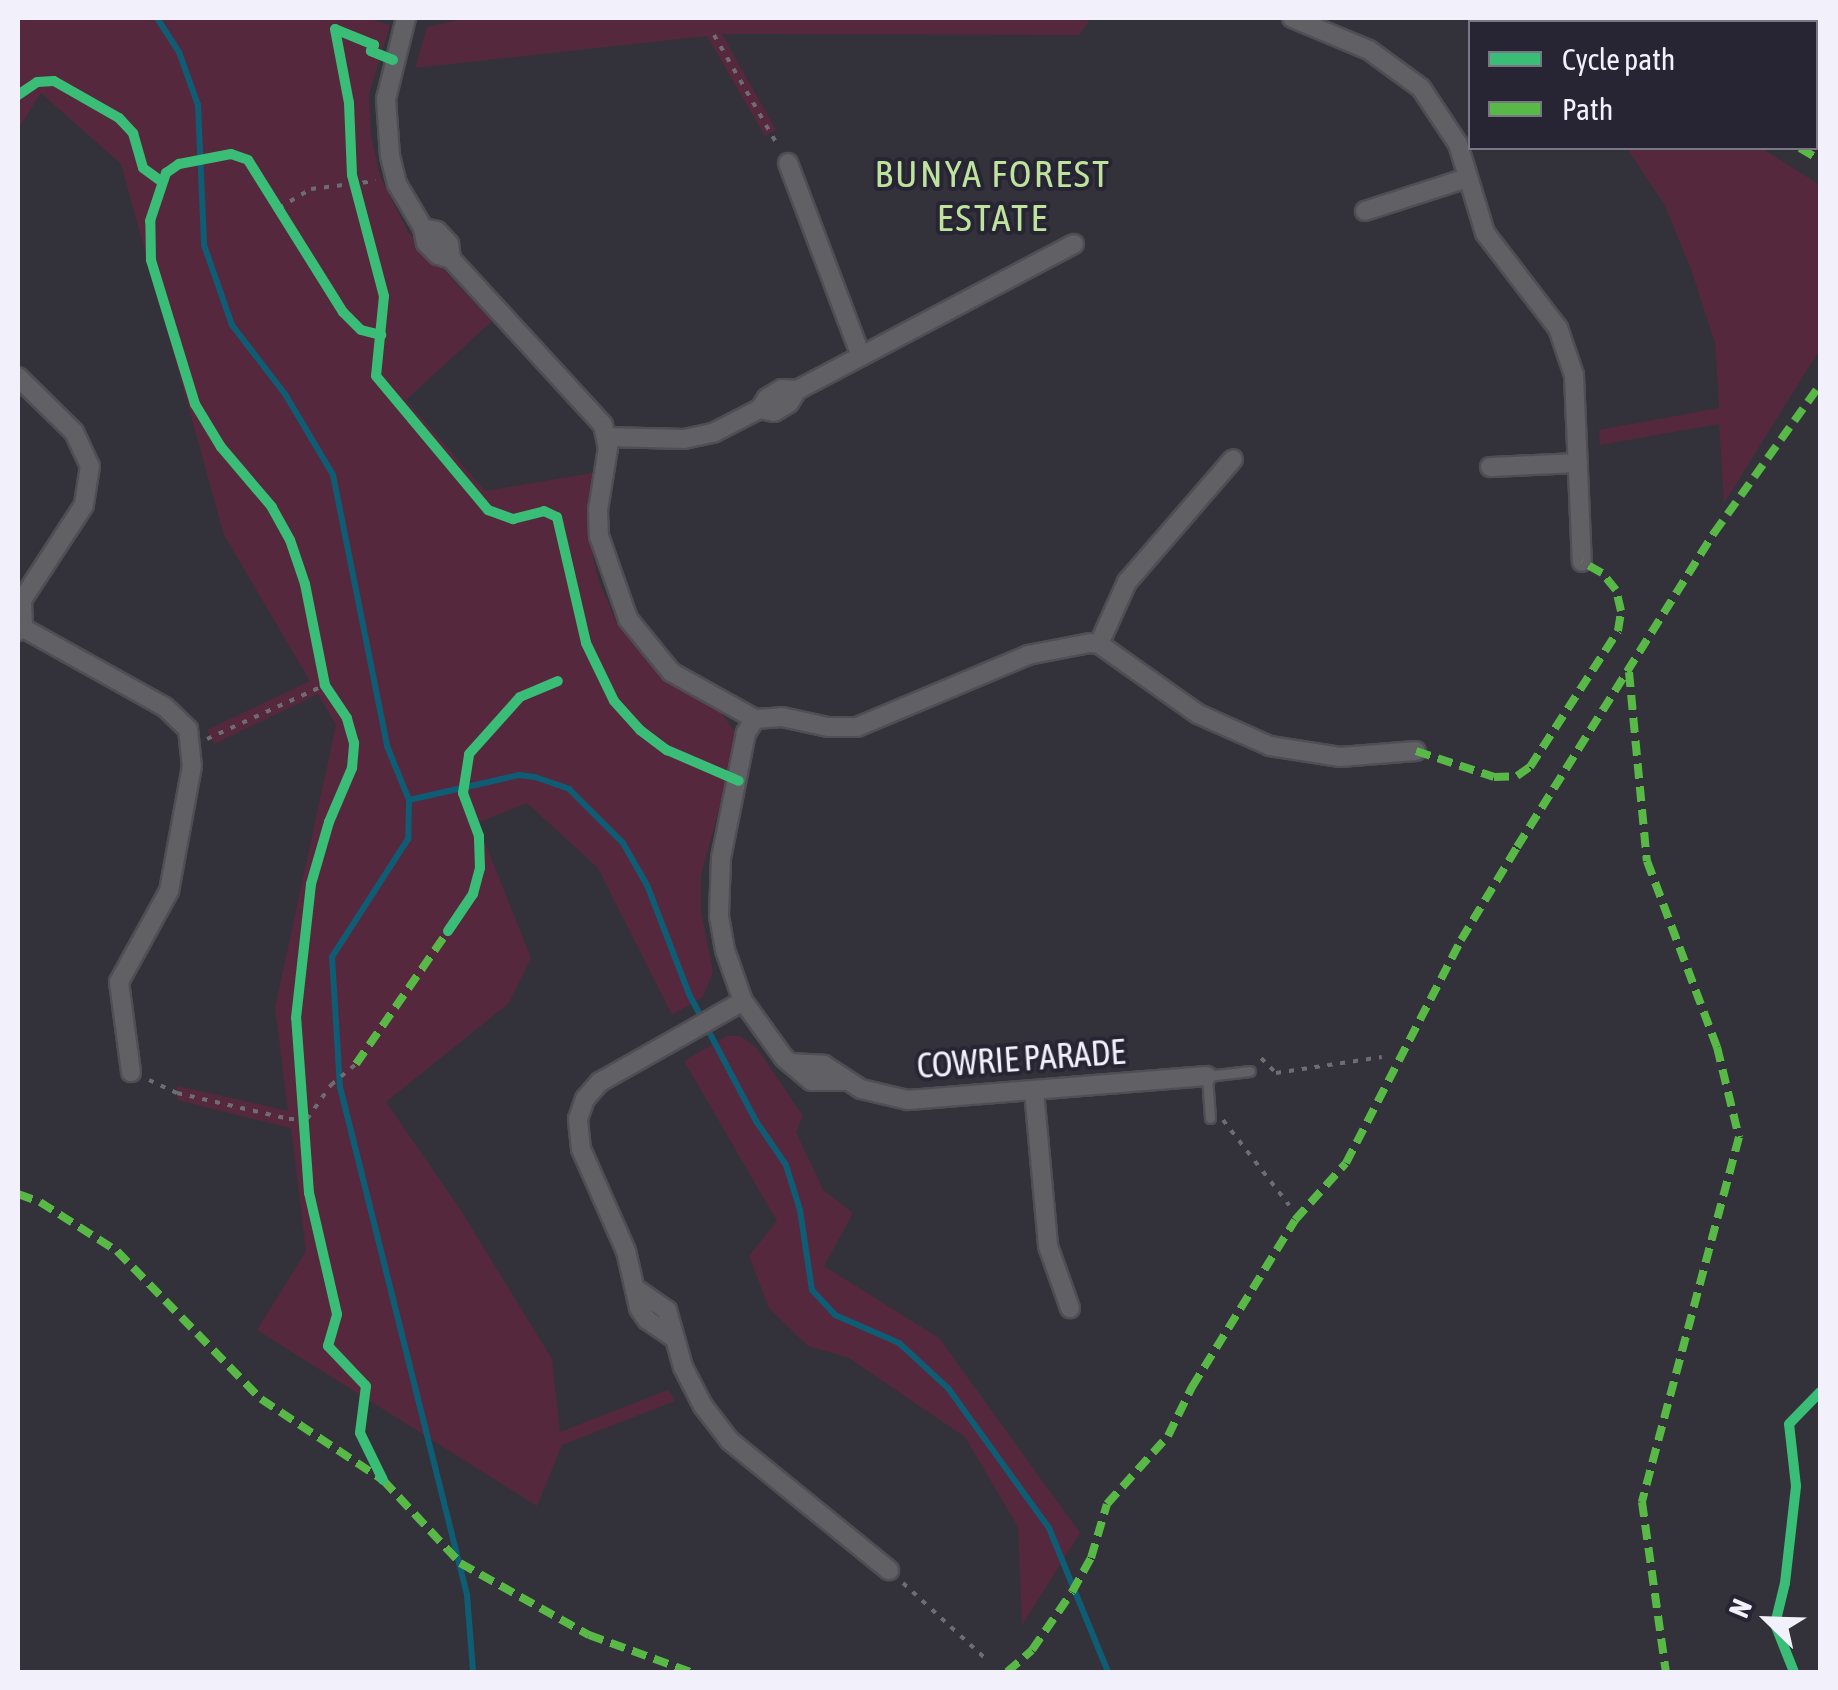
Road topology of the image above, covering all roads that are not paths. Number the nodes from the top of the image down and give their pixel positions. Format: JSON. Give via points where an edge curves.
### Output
{"nodes":[{"id":1,"x":406,"y":18,"type":"edge"},
{"id":2,"x":1292,"y":18,"type":"edge"},
{"id":3,"x":788,"y":164,"type":"road end"},
{"id":4,"x":1467,"y":178,"type":"junction"},
{"id":5,"x":1365,"y":211,"type":"dead end"},
{"id":6,"x":1074,"y":244,"type":"dead end"},
{"id":7,"x":861,"y":356,"type":"junction"},
{"id":8,"x":18,"y":377,"type":"edge"},
{"id":9,"x":607,"y":437,"type":"junction"},
{"id":10,"x":1233,"y":459,"type":"dead end"},
{"id":11,"x":1578,"y":463,"type":"junction"},
{"id":12,"x":1490,"y":467,"type":"dead end"},
{"id":13,"x":1582,"y":562,"type":"dead end"},
{"id":14,"x":20,"y":629,"type":"edge"},
{"id":15,"x":1099,"y":644,"type":"junction"},
{"id":16,"x":755,"y":719,"type":"junction"},
{"id":17,"x":1416,"y":751,"type":"dead end"},
{"id":18,"x":743,"y":1001,"type":"junction"},
{"id":19,"x":131,"y":1072,"type":"road end"},
{"id":20,"x":1250,"y":1072,"type":"dead end"},
{"id":21,"x":1207,"y":1076,"type":"junction"},
{"id":22,"x":1034,"y":1090,"type":"junction"},
{"id":23,"x":1215,"y":1118,"type":"road end"},
{"id":24,"x":1070,"y":1308,"type":"dead end"},
{"id":25,"x":889,"y":1570,"type":"road end"}],
"edges":[{"from":1,"to":9,"type":"street","via":[[386,121],[395,177],[426,243],[450,259],[596,414]]},
{"from":2,"to":4,"type":"street","via":[[1369,50],[1414,80],[1448,124]]},
{"from":3,"to":7,"type":"street"},
{"from":4,"to":5,"type":"street"},
{"from":4,"to":11,"type":"street","via":[[1498,254],[1565,343],[1574,375]]},
{"from":6,"to":7,"type":"street"},
{"from":7,"to":9,"type":"street","via":[[797,390],[774,412],[760,409],[700,437]]},
{"from":8,"to":14,"type":"street","via":[[74,432],[90,466],[84,505],[22,600]]},
{"from":9,"to":16,"type":"street","via":[[598,526],[622,610],[671,672]]},
{"from":10,"to":15,"type":"street","via":[[1127,582]]},
{"from":11,"to":12,"type":"street"},
{"from":11,"to":13,"type":"street"},
{"from":14,"to":19,"type":"street","via":[[165,707],[188,729],[192,766],[170,890],[120,982]]},
{"from":15,"to":16,"type":"street","via":[[1044,649],[857,727]]},
{"from":15,"to":17,"type":"street","via":[[1198,714],[1258,742],[1340,757]]},
{"from":16,"to":18,"type":"street","name":"COWRIE PARADE","via":[[746,733],[719,880],[722,934]]},
{"from":18,"to":22,"type":"street","name":"COWRIE PARADE","via":[[811,1081],[844,1081],[908,1100]]},
{"from":18,"to":25,"type":"street","via":[[600,1082],[578,1119],[581,1149],[623,1243],[642,1314],[674,1338],[692,1387],[730,1441]]},
{"from":20,"to":21,"type":"lane","name":"COWRIE PARADE"},
{"from":21,"to":22,"type":"street","name":"COWRIE PARADE"},
{"from":21,"to":23,"type":"lane"},
{"from":22,"to":24,"type":"street","via":[[1048,1246]]}]}
